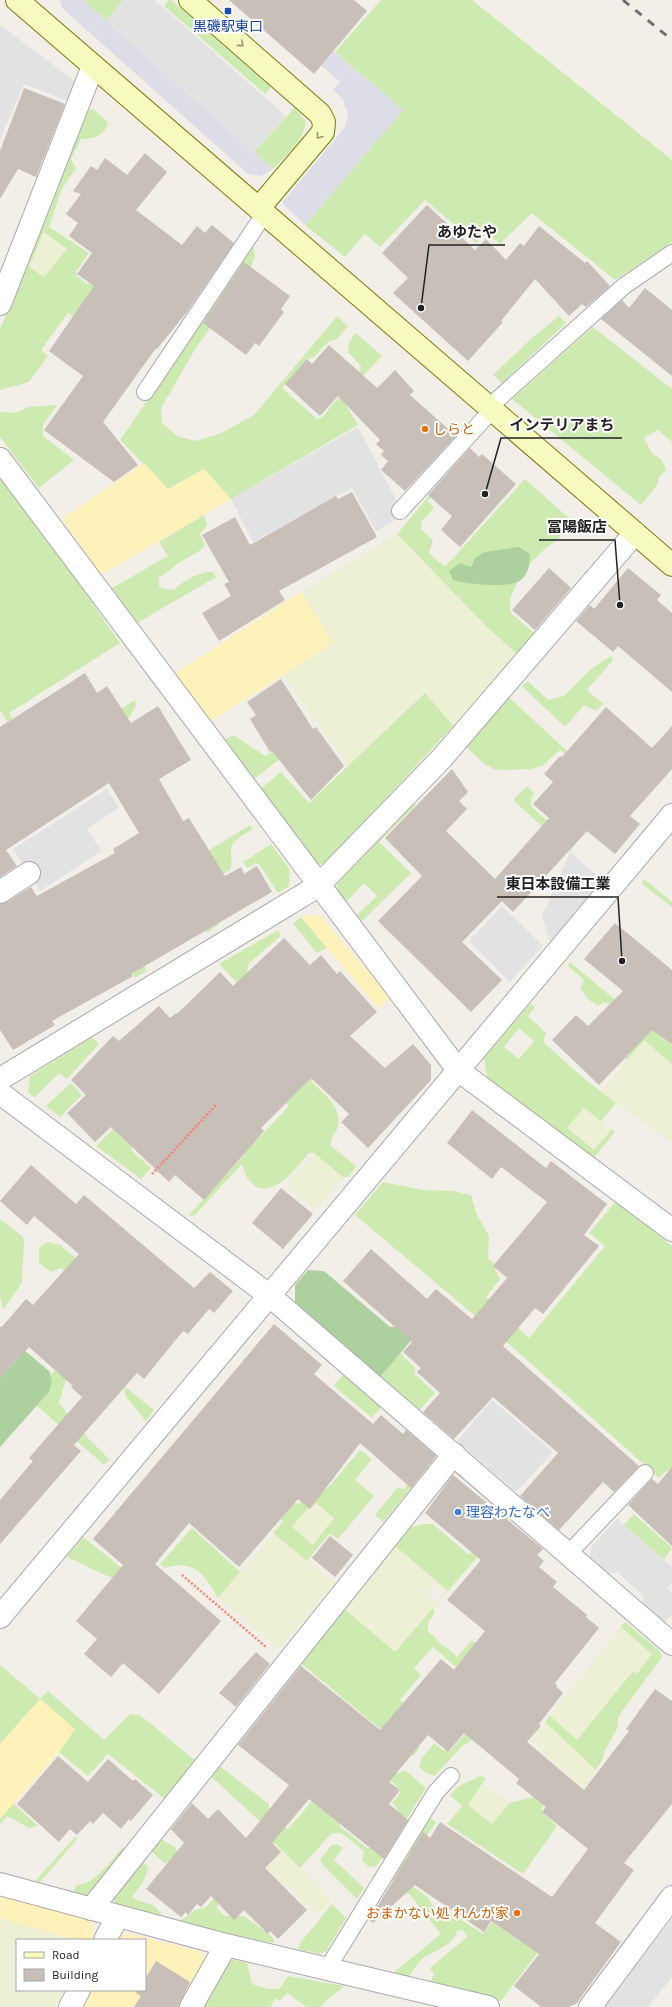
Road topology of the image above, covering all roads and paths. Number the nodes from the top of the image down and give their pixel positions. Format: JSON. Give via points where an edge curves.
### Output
{"nodes":[{"id":1,"x":190,"y":0,"type":"edge"},
{"id":2,"x":24,"y":2,"type":"edge"},
{"id":3,"x":93,"y":66,"type":"junction"},
{"id":4,"x":262,"y":211,"type":"junction"},
{"id":5,"x":672,"y":253,"type":"edge"},
{"id":6,"x":7,"y":264,"type":"edge"},
{"id":7,"x":0,"y":304,"type":"edge"},
{"id":8,"x":144,"y":392,"type":"dead end"},
{"id":9,"x":490,"y":409,"type":"junction"},
{"id":10,"x":0,"y":459,"type":"edge"},
{"id":11,"x":400,"y":511,"type":"dead end"},
{"id":12,"x":635,"y":533,"type":"junction"},
{"id":13,"x":672,"y":565,"type":"edge"},
{"id":14,"x":672,"y":815,"type":"edge"},
{"id":15,"x":29,"y":873,"type":"dead end"},
{"id":16,"x":318,"y":886,"type":"junction"},
{"id":17,"x":0,"y":892,"type":"edge"},
{"id":18,"x":458,"y":1070,"type":"junction"},
{"id":19,"x":0,"y":1079,"type":"edge"},
{"id":20,"x":0,"y":1093,"type":"edge"},
{"id":21,"x":217,"y":1104,"type":"dead end"},
{"id":22,"x":134,"y":1193,"type":"junction"},
{"id":23,"x":672,"y":1230,"type":"edge"},
{"id":24,"x":270,"y":1296,"type":"junction"},
{"id":25,"x":454,"y":1454,"type":"junction"},
{"id":26,"x":646,"y":1473,"type":"dead end"},
{"id":27,"x":568,"y":1554,"type":"junction"},
{"id":28,"x":182,"y":1575,"type":"dead end"},
{"id":29,"x":0,"y":1617,"type":"edge"},
{"id":30,"x":672,"y":1644,"type":"edge"},
{"id":31,"x":286,"y":1665,"type":"junction"},
{"id":32,"x":451,"y":1776,"type":"dead end"},
{"id":33,"x":0,"y":1884,"type":"edge"},
{"id":34,"x":672,"y":1897,"type":"edge"},
{"id":35,"x":91,"y":1909,"type":"junction"},
{"id":36,"x":118,"y":1916,"type":"junction"},
{"id":37,"x":106,"y":1939,"type":"edge"},
{"id":38,"x":226,"y":1945,"type":"junction"},
{"id":39,"x":327,"y":1969,"type":"junction"},
{"id":40,"x":78,"y":1991,"type":"edge"},
{"id":41,"x":439,"y":2002,"type":"edge"},
{"id":42,"x":70,"y":2007,"type":"edge"},
{"id":43,"x":191,"y":2007,"type":"edge"},
{"id":44,"x":488,"y":2007,"type":"edge"},
{"id":45,"x":590,"y":2007,"type":"edge"}],
"edges":[{"from":1,"to":4,"type":"street","one_way":true,"via":[[320,114],[324,122],[323,132]]},
{"from":2,"to":3,"type":"street"},
{"from":3,"to":4,"type":"street"},
{"from":3,"to":6,"type":"street"},
{"from":4,"to":8,"type":"lane"},
{"from":4,"to":9,"type":"street"},
{"from":5,"to":9,"type":"lane","via":[[624,286]]},
{"from":6,"to":7,"type":"street"},
{"from":9,"to":11,"type":"lane"},
{"from":9,"to":12,"type":"street"},
{"from":10,"to":16,"type":"street"},
{"from":12,"to":13,"type":"street"},
{"from":12,"to":16,"type":"street","via":[[442,758]]},
{"from":14,"to":18,"type":"street"},
{"from":15,"to":17,"type":"street"},
{"from":16,"to":18,"type":"street"},
{"from":16,"to":19,"type":"street"},
{"from":18,"to":23,"type":"street"},
{"from":18,"to":24,"type":"street"},
{"from":20,"to":22,"type":"street"},
{"from":21,"to":22,"type":"path"},
{"from":22,"to":24,"type":"street"},
{"from":24,"to":25,"type":"street"},
{"from":24,"to":29,"type":"street"},
{"from":25,"to":27,"type":"street"},
{"from":25,"to":31,"type":"street"},
{"from":26,"to":27,"type":"lane"},
{"from":27,"to":30,"type":"street"},
{"from":28,"to":31,"type":"path"},
{"from":31,"to":35,"type":"street"},
{"from":32,"to":39,"type":"lane","via":[[436,1792]]},
{"from":33,"to":35,"type":"street"},
{"from":34,"to":45,"type":"street"},
{"from":35,"to":36,"type":"street"},
{"from":36,"to":37,"type":"street"},
{"from":36,"to":38,"type":"street"},
{"from":38,"to":39,"type":"street"},
{"from":38,"to":43,"type":"street"},
{"from":39,"to":41,"type":"street"},
{"from":40,"to":42,"type":"street"},
{"from":41,"to":44,"type":"street"}]}
